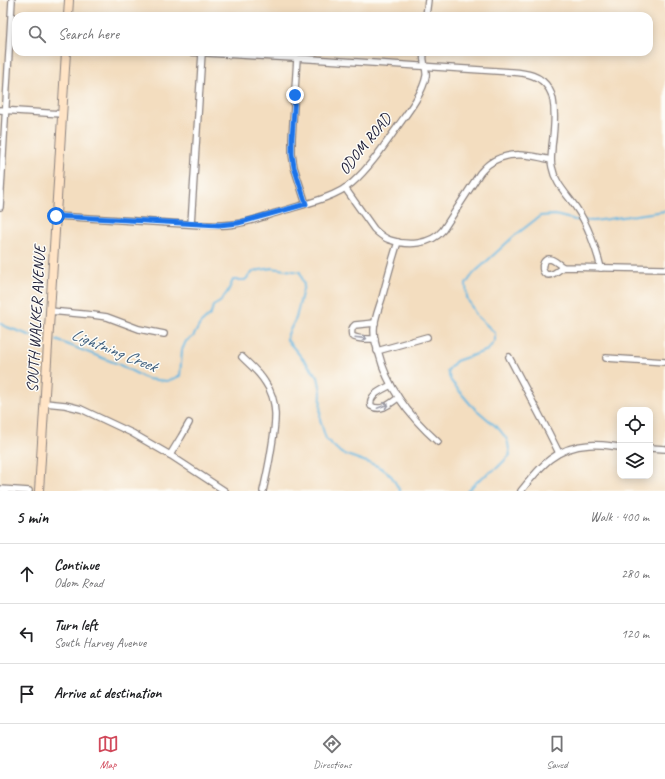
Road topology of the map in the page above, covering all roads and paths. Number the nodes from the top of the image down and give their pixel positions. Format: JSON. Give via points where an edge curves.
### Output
{"nodes":[{"id":1,"x":12,"y":0,"type":"edge"},
{"id":2,"x":69,"y":0,"type":"edge"},
{"id":3,"x":428,"y":0,"type":"edge"},
{"id":4,"x":68,"y":12,"type":"edge"},
{"id":5,"x":426,"y":12,"type":"edge"},
{"id":6,"x":66,"y":56,"type":"edge"},
{"id":7,"x":202,"y":56,"type":"edge"},
{"id":8,"x":259,"y":56,"type":"edge"},
{"id":9,"x":423,"y":56,"type":"edge"},
{"id":10,"x":297,"y":58,"type":"junction"},
{"id":11,"x":425,"y":66,"type":"junction"},
{"id":12,"x":3,"y":110,"type":"edge"},
{"id":13,"x":62,"y":114,"type":"junction"},
{"id":14,"x":551,"y":160,"type":"junction"},
{"id":15,"x":345,"y":188,"type":"junction"},
{"id":16,"x":306,"y":204,"type":"junction"},
{"id":17,"x":0,"y":208,"type":"edge"},
{"id":18,"x":56,"y":216,"type":"junction"},
{"id":19,"x":191,"y":224,"type":"junction"},
{"id":20,"x":398,"y":242,"type":"junction"},
{"id":21,"x":563,"y":267,"type":"dead end"},
{"id":22,"x":601,"y":268,"type":"junction"},
{"id":23,"x":665,"y":269,"type":"edge"},
{"id":24,"x":50,"y":311,"type":"junction"},
{"id":25,"x":375,"y":323,"type":"junction"},
{"id":26,"x":164,"y":334,"type":"dead end"},
{"id":27,"x":427,"y":337,"type":"dead end"},
{"id":28,"x":375,"y":339,"type":"junction"},
{"id":29,"x":377,"y":351,"type":"junction"},
{"id":30,"x":242,"y":357,"type":"dead end"},
{"id":31,"x":510,"y":357,"type":"dead end"},
{"id":32,"x":606,"y":358,"type":"dead end"},
{"id":33,"x":665,"y":362,"type":"edge"},
{"id":34,"x":391,"y":385,"type":"junction"},
{"id":35,"x":398,"y":398,"type":"junction"},
{"id":36,"x":45,"y":403,"type":"junction"},
{"id":37,"x":189,"y":423,"type":"dead end"},
{"id":38,"x":438,"y":442,"type":"dead end"},
{"id":39,"x":617,"y":447,"type":"edge"},
{"id":40,"x":653,"y":448,"type":"edge"},
{"id":41,"x":665,"y":449,"type":"edge"},
{"id":42,"x":559,"y":453,"type":"junction"},
{"id":43,"x":170,"y":456,"type":"junction"},
{"id":44,"x":0,"y":489,"type":"edge"},
{"id":45,"x":30,"y":491,"type":"edge"},
{"id":46,"x":39,"y":491,"type":"edge"},
{"id":47,"x":225,"y":491,"type":"edge"},
{"id":48,"x":263,"y":491,"type":"edge"},
{"id":49,"x":521,"y":491,"type":"edge"}],
"edges":[{"from":1,"to":12,"type":"street"},
{"from":2,"to":4,"type":"main road"},
{"from":3,"to":5,"type":"street"},
{"from":6,"to":13,"type":"main road","name":"SOUTH WALKER AVENUE"},
{"from":7,"to":19,"type":"street"},
{"from":8,"to":10,"type":"street"},
{"from":9,"to":11,"type":"street","name":"ODOM ROAD"},
{"from":10,"to":11,"type":"street"},
{"from":10,"to":16,"type":"street","via":[[292,154]]},
{"from":11,"to":14,"type":"street","via":[[528,74],[540,79],[551,93],[554,106]]},
{"from":11,"to":15,"type":"street","name":"ODOM ROAD","via":[[427,71],[424,82],[408,111],[379,153]]},
{"from":12,"to":13,"type":"street"},
{"from":12,"to":17,"type":"street"},
{"from":13,"to":18,"type":"main road","name":"SOUTH WALKER AVENUE"},
{"from":14,"to":20,"type":"street","via":[[528,155],[496,159],[480,174],[439,235],[424,242]]},
{"from":14,"to":22,"type":"street","via":[[552,171],[558,184],[587,227]]},
{"from":15,"to":16,"type":"street","name":"ODOM ROAD"},
{"from":15,"to":20,"type":"street","via":[[374,229]]},
{"from":16,"to":19,"type":"street","name":"ODOM ROAD","via":[[238,223]]},
{"from":18,"to":19,"type":"street","name":"ODOM ROAD"},
{"from":18,"to":24,"type":"main road","name":"SOUTH WALKER AVENUE"},
{"from":20,"to":25,"type":"street"},
{"from":21,"to":22,"type":"street"},
{"from":22,"to":23,"type":"street"},
{"from":24,"to":26,"type":"street","via":[[107,317],[139,329]]},
{"from":24,"to":36,"type":"main road","name":"SOUTH WALKER AVENUE"},
{"from":25,"to":28,"type":"street"},
{"from":25,"to":28,"type":"street","one_way":true,"via":[[355,325],[351,331],[355,338]]},
{"from":27,"to":29,"type":"street"},
{"from":28,"to":29,"type":"street"},
{"from":29,"to":34,"type":"street"},
{"from":30,"to":48,"type":"street","via":[[266,382],[276,410],[275,429]]},
{"from":31,"to":42,"type":"street"},
{"from":32,"to":33,"type":"street"},
{"from":34,"to":35,"type":"street"},
{"from":34,"to":35,"type":"street","one_way":true,"via":[[372,397],[371,406],[382,408]]},
{"from":35,"to":38,"type":"street","via":[[420,426]]},
{"from":36,"to":43,"type":"street","via":[[81,409],[132,433]]},
{"from":36,"to":46,"type":"main road","name":"SOUTH WALKER AVENUE"},
{"from":37,"to":43,"type":"street"},
{"from":39,"to":42,"type":"street","via":[[590,445]]},
{"from":40,"to":41,"type":"street"},
{"from":42,"to":49,"type":"street","via":[[542,466]]},
{"from":43,"to":47,"type":"street"},
{"from":44,"to":45,"type":"street"}]}
